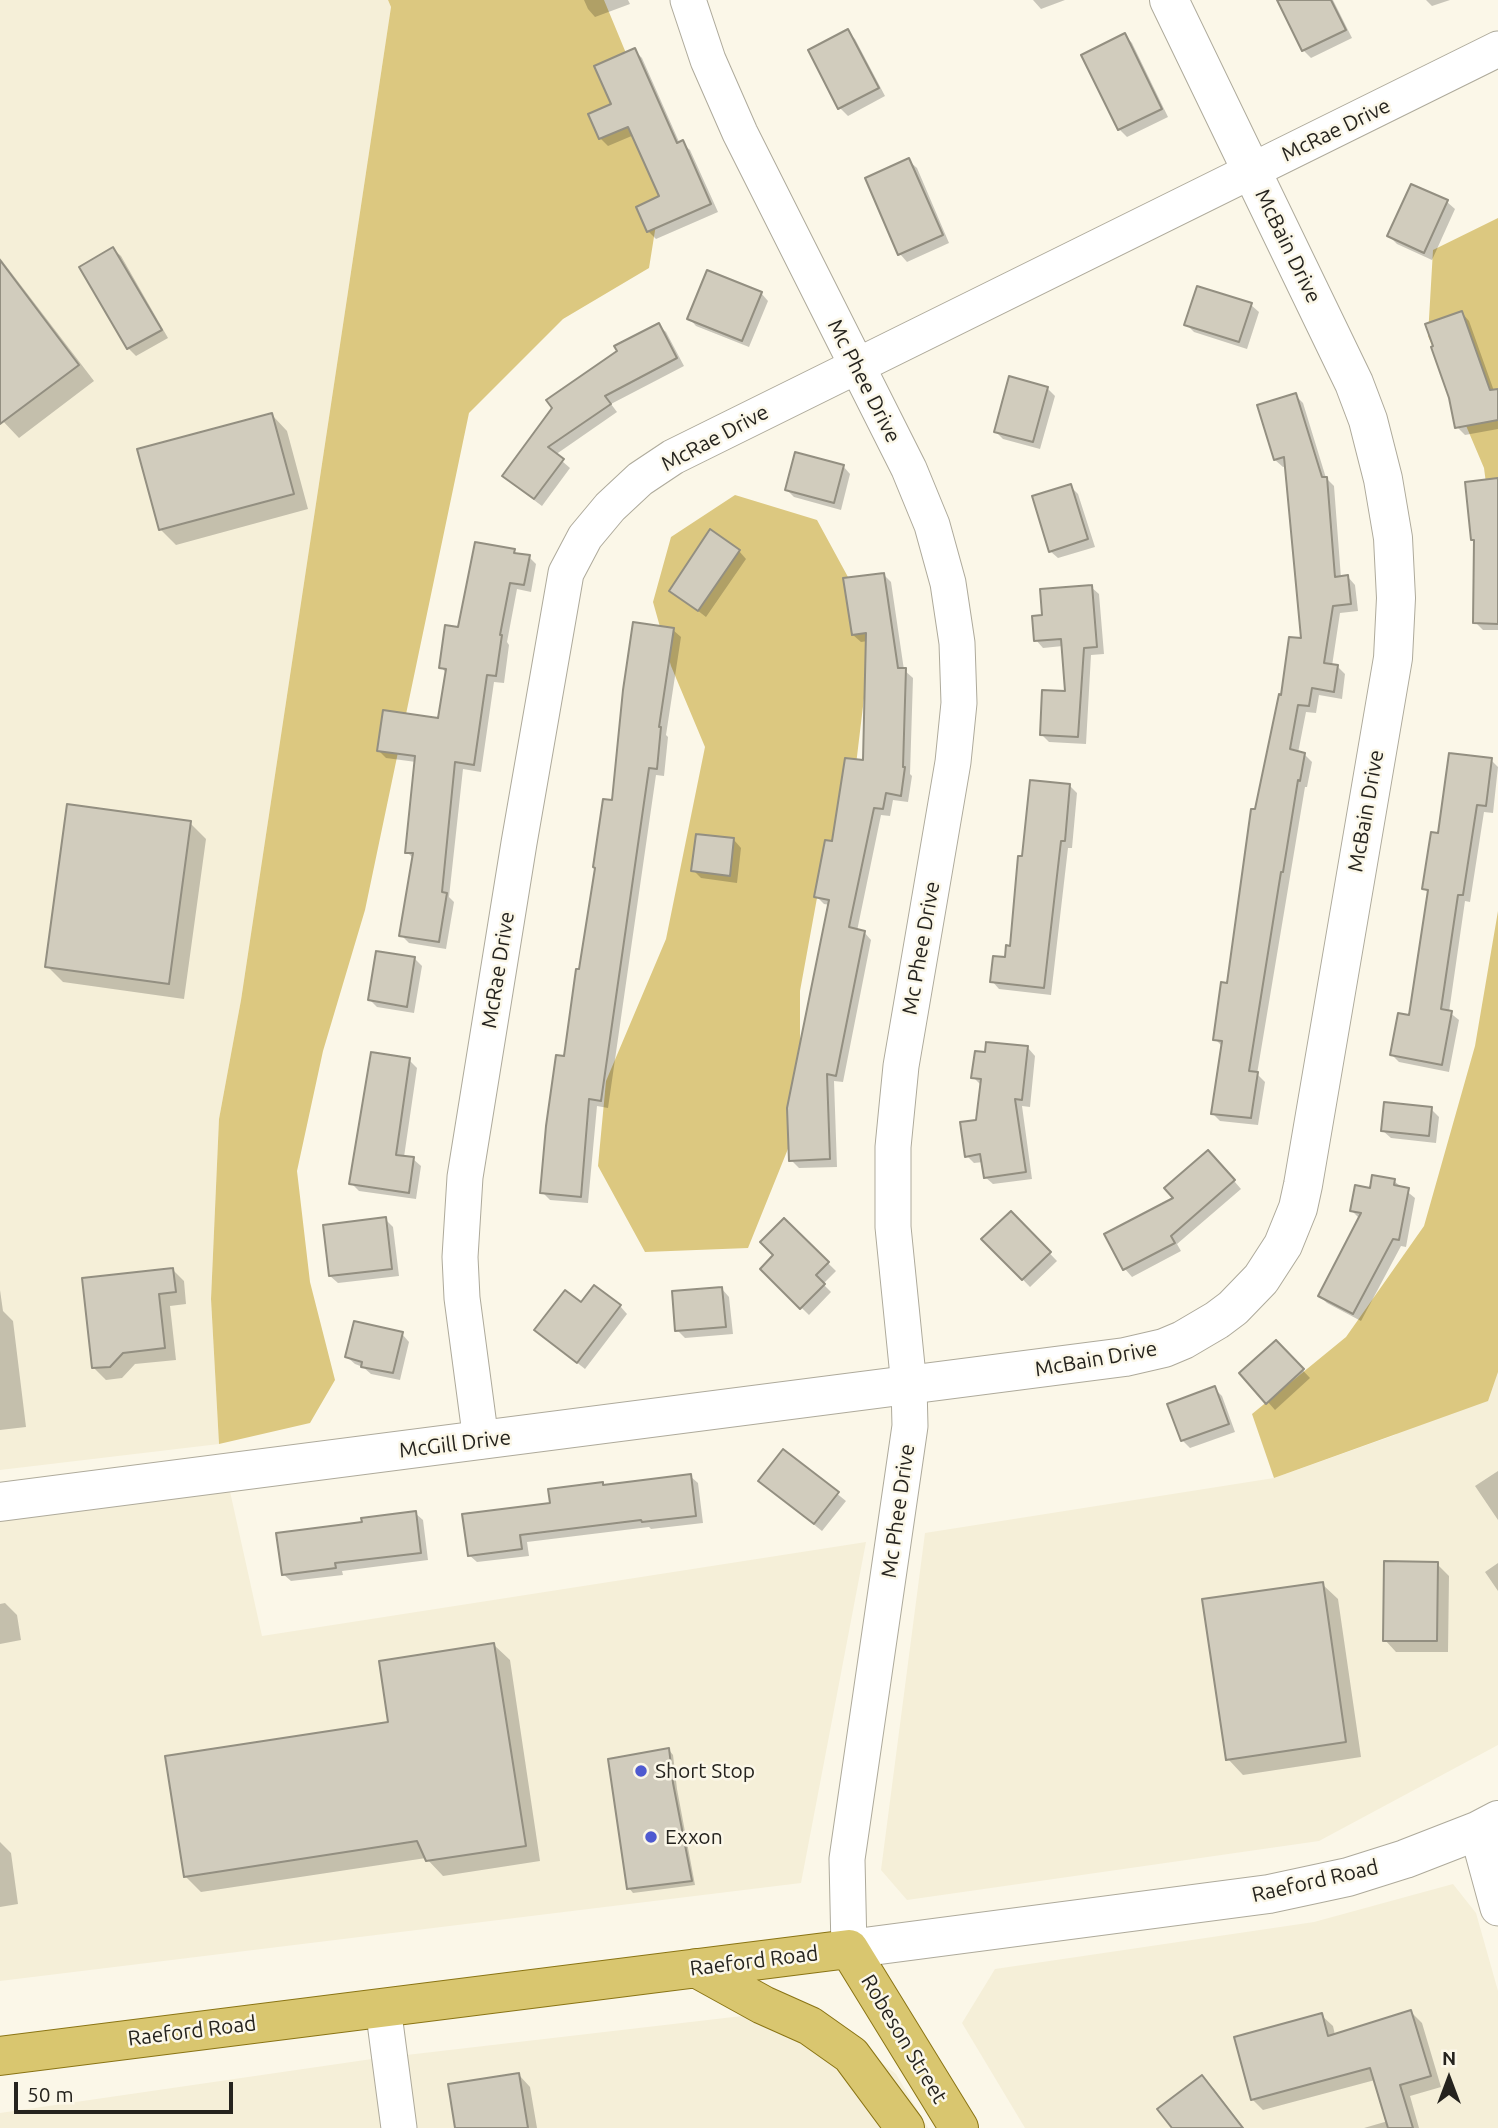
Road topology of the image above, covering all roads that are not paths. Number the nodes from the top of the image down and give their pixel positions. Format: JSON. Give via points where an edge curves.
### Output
{"nodes":[{"id":1,"x":688,"y":0,"type":"edge"},
{"id":2,"x":1169,"y":0,"type":"edge"},
{"id":3,"x":1498,"y":49,"type":"edge"},
{"id":4,"x":1251,"y":172,"type":"junction"},
{"id":5,"x":856,"y":366,"type":"junction"},
{"id":6,"x":909,"y":1386,"type":"junction"},
{"id":7,"x":481,"y":1441,"type":"junction"},
{"id":8,"x":0,"y":1502,"type":"edge"},
{"id":9,"x":1487,"y":1826,"type":"edge"},
{"id":10,"x":1498,"y":1908,"type":"edge"},
{"id":11,"x":849,"y":1949,"type":"junction"},
{"id":12,"x":696,"y":1968,"type":"junction"},
{"id":13,"x":383,"y":2007,"type":"junction"},
{"id":14,"x":0,"y":2056,"type":"edge"},
{"id":15,"x":400,"y":2128,"type":"edge"},
{"id":16,"x":905,"y":2128,"type":"edge"},
{"id":17,"x":959,"y":2128,"type":"edge"}],
"edges":[{"from":1,"to":5,"type":"street","name":"Mc Phee Drive","via":[[740,133]]},
{"from":2,"to":4,"type":"street","name":"McBain Drive"},
{"from":3,"to":4,"type":"street","name":"McRae Drive"},
{"from":4,"to":5,"type":"street","name":"McRae Drive"},
{"from":4,"to":6,"type":"street","name":"McBain Drive","via":[[1368,420],[1393,538],[1396,598],[1392,658],[1298,1208],[1283,1245],[1261,1279],[1233,1308],[1183,1340],[1125,1357]]},
{"from":5,"to":6,"type":"street","name":"Mc Phee Drive","via":[[932,525],[948,583],[957,643],[959,703],[953,762],[901,1066],[893,1147],[893,1227]]},
{"from":5,"to":7,"type":"street","name":"McRae Drive","via":[[673,457],[640,480],[584,537],[566,573],[465,1177],[462,1298]]},
{"from":6,"to":7,"type":"street","name":"McGill Drive"},
{"from":6,"to":11,"type":"street","name":"Mc Phee Drive","via":[[910,1426],[847,1859]]},
{"from":7,"to":8,"type":"street","name":"McGill Drive"},
{"from":9,"to":10,"type":"street"},
{"from":9,"to":11,"type":"street","name":"Raeford Road","via":[[1348,1877],[1269,1894]]},
{"from":11,"to":12,"type":"main road","name":"Raeford Road"},
{"from":11,"to":17,"type":"main road","name":"Robeson Street"},
{"from":12,"to":13,"type":"main road","name":"Raeford Road"},
{"from":12,"to":16,"type":"main road","via":[[810,2026],[851,2055]]},
{"from":13,"to":14,"type":"main road","name":"Raeford Road"},
{"from":13,"to":15,"type":"street"}]}
